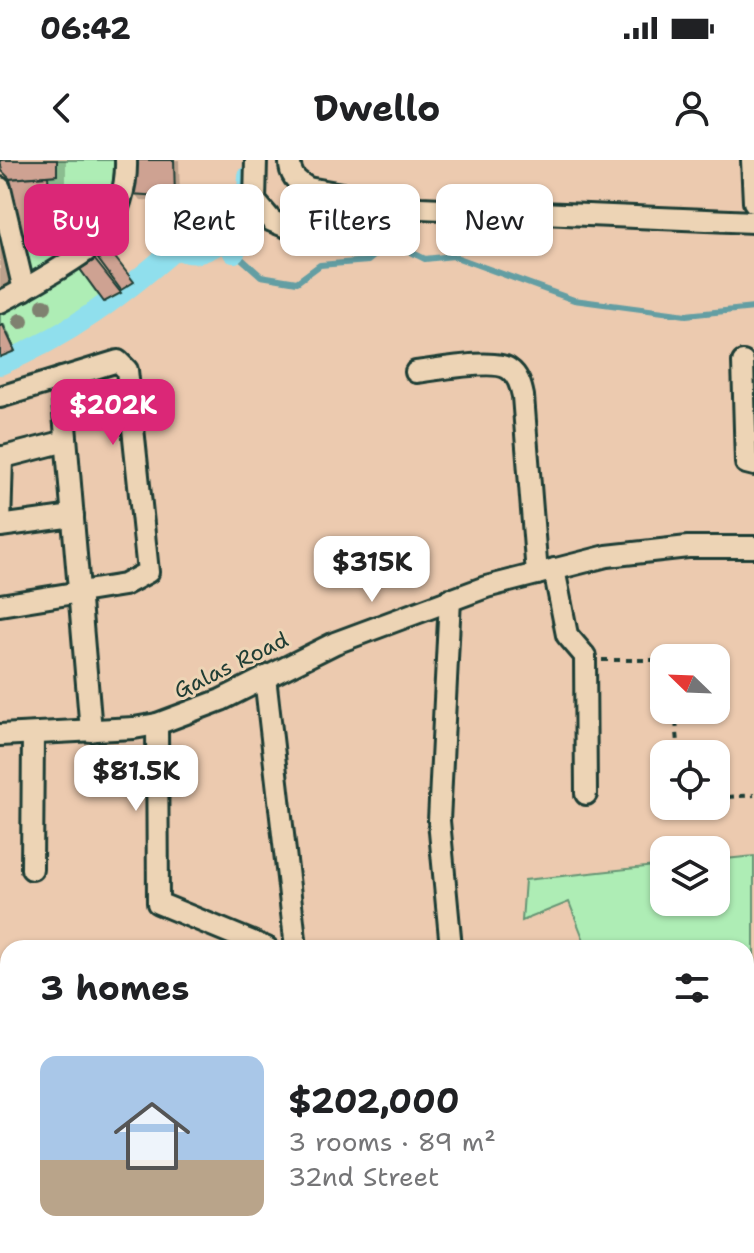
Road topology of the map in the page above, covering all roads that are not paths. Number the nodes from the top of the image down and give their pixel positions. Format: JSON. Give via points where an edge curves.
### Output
{"nodes":[{"id":1,"x":126,"y":160,"type":"edge"},
{"id":2,"x":256,"y":160,"type":"edge"},
{"id":3,"x":290,"y":160,"type":"edge"},
{"id":4,"x":752,"y":160,"type":"edge"},
{"id":5,"x":0,"y":188,"type":"edge"},
{"id":6,"x":754,"y":202,"type":"edge"},
{"id":7,"x":754,"y":222,"type":"edge"},
{"id":8,"x":280,"y":224,"type":"edge"},
{"id":9,"x":24,"y":290,"type":"junction"},
{"id":10,"x":0,"y":302,"type":"edge"},
{"id":11,"x":743,"y":362,"type":"dead end"},
{"id":12,"x":416,"y":372,"type":"dead end"},
{"id":13,"x":61,"y":378,"type":"junction"},
{"id":14,"x":749,"y":386,"type":"edge"},
{"id":15,"x":0,"y":397,"type":"edge"},
{"id":16,"x":66,"y":441,"type":"junction"},
{"id":17,"x":1,"y":458,"type":"edge"},
{"id":18,"x":754,"y":465,"type":"edge"},
{"id":19,"x":73,"y":516,"type":"junction"},
{"id":20,"x":0,"y":526,"type":"edge"},
{"id":21,"x":754,"y":547,"type":"edge"},
{"id":22,"x":546,"y":571,"type":"junction"},
{"id":23,"x":79,"y":594,"type":"junction"},
{"id":24,"x":450,"y":599,"type":"junction"},
{"id":25,"x":0,"y":605,"type":"edge"},
{"id":26,"x":265,"y":677,"type":"junction"},
{"id":27,"x":157,"y":724,"type":"junction"},
{"id":28,"x":91,"y":731,"type":"junction"},
{"id":29,"x":33,"y":734,"type":"junction"},
{"id":30,"x":0,"y":735,"type":"edge"},
{"id":31,"x":586,"y":794,"type":"dead end"},
{"id":32,"x":32,"y":869,"type":"dead end"},
{"id":33,"x":248,"y":940,"type":"edge"},
{"id":34,"x":295,"y":940,"type":"edge"},
{"id":35,"x":450,"y":940,"type":"edge"}],
"edges":[{"from":1,"to":9,"type":"street","via":[[119,208],[100,240]]},
{"from":2,"to":8,"type":"street","via":[[255,201]]},
{"from":3,"to":7,"type":"street","via":[[296,181],[308,188],[420,208]]},
{"from":4,"to":6,"type":"street"},
{"from":5,"to":9,"type":"street"},
{"from":9,"to":10,"type":"street"},
{"from":11,"to":14,"type":"street"},
{"from":12,"to":22,"type":"street","via":[[489,365],[504,366],[517,377]]},
{"from":13,"to":15,"type":"street"},
{"from":13,"to":16,"type":"street"},
{"from":13,"to":23,"type":"street","via":[[118,361],[127,370],[148,572],[124,585]]},
{"from":14,"to":18,"type":"street","via":[[746,463]]},
{"from":16,"to":17,"type":"street"},
{"from":16,"to":19,"type":"street"},
{"from":17,"to":20,"type":"street"},
{"from":19,"to":20,"type":"street"},
{"from":19,"to":23,"type":"street"},
{"from":21,"to":22,"type":"street","name":"Galas Road","via":[[643,551]]},
{"from":22,"to":24,"type":"street","name":"Galas Road"},
{"from":22,"to":31,"type":"street","via":[[567,635],[585,659]]},
{"from":23,"to":25,"type":"street"},
{"from":23,"to":28,"type":"street"},
{"from":24,"to":26,"type":"street","name":"Galas Road","via":[[335,643]]},
{"from":24,"to":35,"type":"street","via":[[439,821]]},
{"from":26,"to":27,"type":"street","name":"Galas Road"},
{"from":26,"to":34,"type":"street"},
{"from":27,"to":28,"type":"street","name":"Galas Road"},
{"from":27,"to":33,"type":"street","via":[[158,903]]},
{"from":28,"to":29,"type":"street","name":"Galas Road"},
{"from":29,"to":30,"type":"street","name":"Galas Road"},
{"from":29,"to":32,"type":"street"}]}
